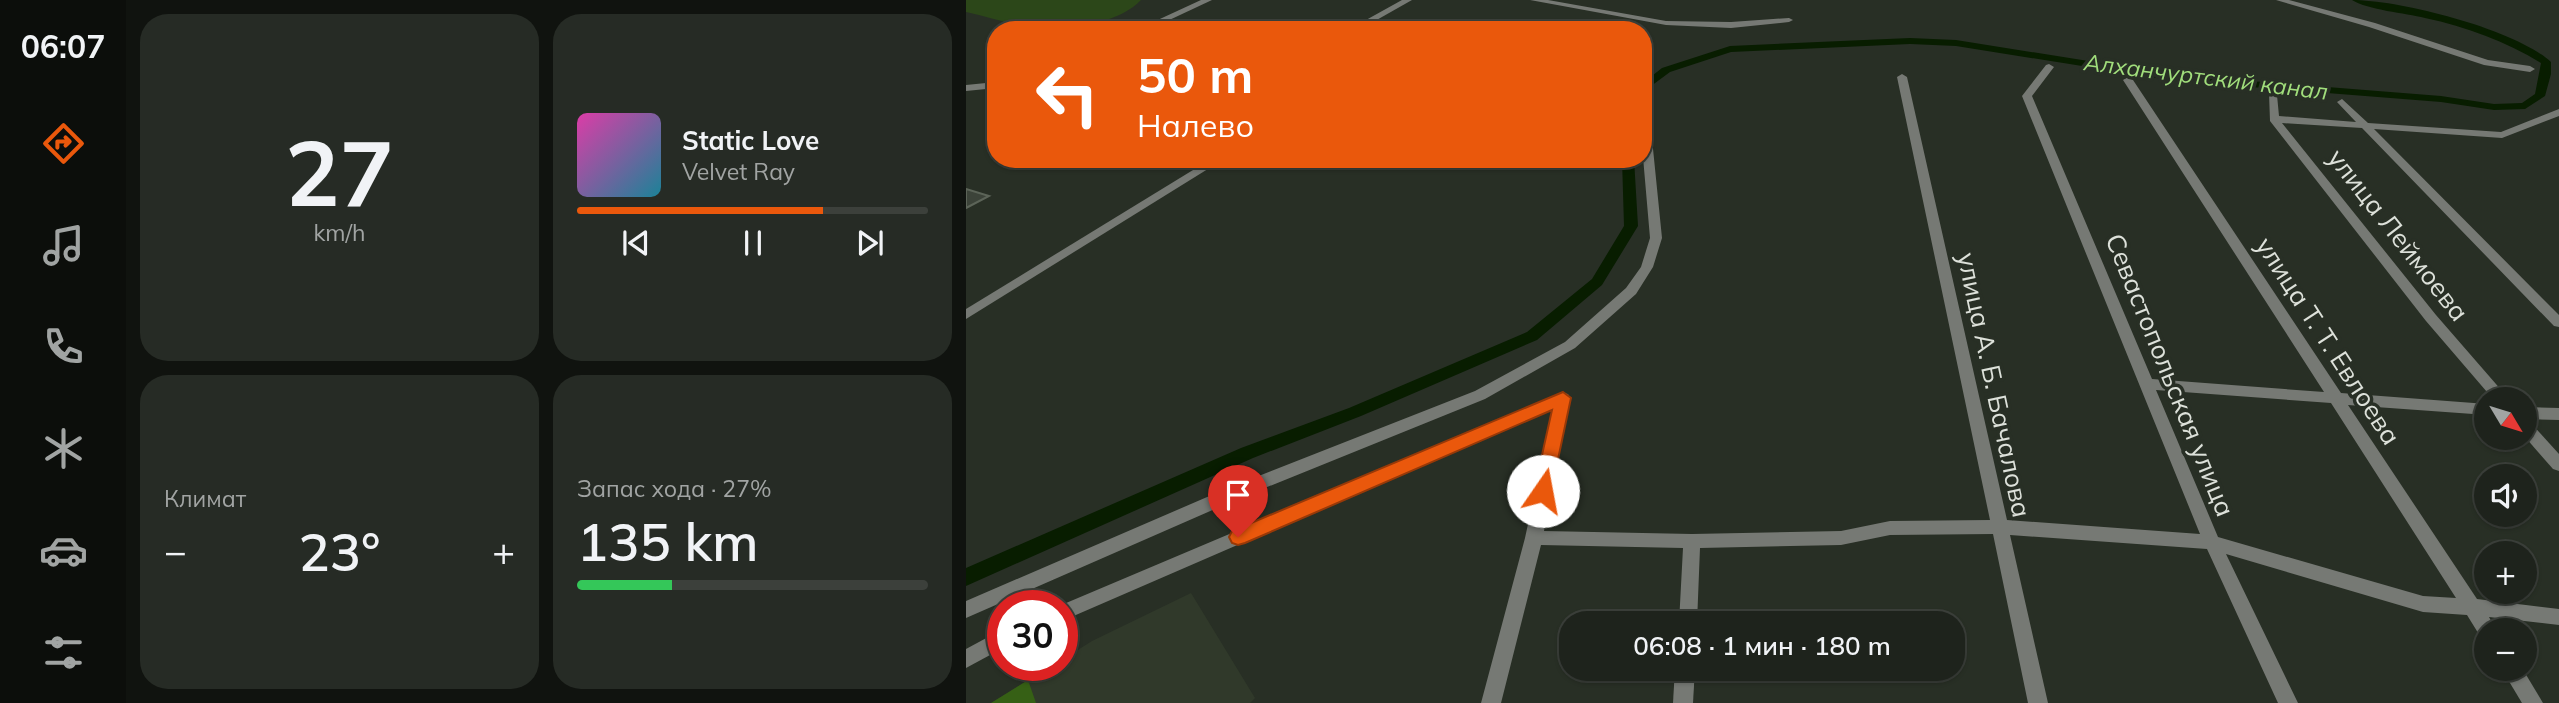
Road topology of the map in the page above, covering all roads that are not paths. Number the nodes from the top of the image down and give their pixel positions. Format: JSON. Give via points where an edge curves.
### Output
{"nodes":[{"id":1,"x":1208,"y":0,"type":"edge"},
{"id":2,"x":1408,"y":0,"type":"edge"},
{"id":3,"x":1534,"y":0,"type":"edge"},
{"id":4,"x":2280,"y":0,"type":"edge"},
{"id":5,"x":1789,"y":20,"type":"dead end"},
{"id":6,"x":1160,"y":21,"type":"edge"},
{"id":7,"x":1369,"y":21,"type":"edge"},
{"id":8,"x":2049,"y":67,"type":"dead end"},
{"id":9,"x":2530,"y":69,"type":"dead end"},
{"id":10,"x":1902,"y":77,"type":"dead end"},
{"id":11,"x":2128,"y":80,"type":"dead end"},
{"id":12,"x":987,"y":86,"type":"edge"},
{"id":13,"x":966,"y":88,"type":"edge"},
{"id":14,"x":2272,"y":95,"type":"dead end"},
{"id":15,"x":2342,"y":102,"type":"dead end"},
{"id":16,"x":2559,"y":112,"type":"edge"},
{"id":17,"x":2274,"y":119,"type":"junction"},
{"id":18,"x":2364,"y":124,"type":"junction"},
{"id":19,"x":1204,"y":168,"type":"edge"},
{"id":20,"x":1650,"y":168,"type":"edge"},
{"id":21,"x":966,"y":315,"type":"edge"},
{"id":22,"x":2559,"y":323,"type":"edge"},
{"id":23,"x":2147,"y":384,"type":"junction"},
{"id":24,"x":2491,"y":387,"type":"edge"},
{"id":25,"x":2332,"y":396,"type":"junction"},
{"id":26,"x":2474,"y":409,"type":"edge"},
{"id":27,"x":2538,"y":413,"type":"edge"},
{"id":28,"x":2559,"y":414,"type":"edge"},
{"id":29,"x":2538,"y":441,"type":"edge"},
{"id":30,"x":2559,"y":465,"type":"edge"},
{"id":31,"x":1999,"y":527,"type":"junction"},
{"id":32,"x":1534,"y":538,"type":"junction"},
{"id":33,"x":1692,"y":541,"type":"junction"},
{"id":34,"x":2212,"y":542,"type":"junction"},
{"id":35,"x":1078,"y":605,"type":"edge"},
{"id":36,"x":2472,"y":607,"type":"junction"},
{"id":37,"x":966,"y":610,"type":"edge"},
{"id":38,"x":1689,"y":611,"type":"edge"},
{"id":39,"x":2559,"y":617,"type":"edge"},
{"id":40,"x":2479,"y":618,"type":"edge"},
{"id":41,"x":987,"y":647,"type":"edge"},
{"id":42,"x":966,"y":659,"type":"edge"},
{"id":43,"x":1684,"y":681,"type":"edge"},
{"id":44,"x":2519,"y":681,"type":"edge"},
{"id":45,"x":1491,"y":703,"type":"edge"},
{"id":46,"x":1683,"y":703,"type":"edge"},
{"id":47,"x":2038,"y":703,"type":"edge"},
{"id":48,"x":2288,"y":703,"type":"edge"},
{"id":49,"x":2533,"y":703,"type":"edge"}],
"edges":[{"from":1,"to":6,"type":"street"},
{"from":2,"to":7,"type":"street"},
{"from":3,"to":5,"type":"street","via":[[1666,23]]},
{"from":4,"to":9,"type":"street","via":[[2487,63]]},
{"from":8,"to":23,"type":"street","name":"Севастопольская улица","via":[[2028,96]]},
{"from":10,"to":31,"type":"street","name":"улица А. Б. Бачалова"},
{"from":11,"to":25,"type":"street","name":"улица Т. Т. Евлоева"},
{"from":12,"to":13,"type":"street"},
{"from":14,"to":17,"type":"street"},
{"from":15,"to":18,"type":"street"},
{"from":16,"to":18,"type":"street","via":[[2502,135]]},
{"from":17,"to":18,"type":"street"},
{"from":17,"to":24,"type":"street","name":"улица Леймоева"},
{"from":18,"to":22,"type":"street"},
{"from":19,"to":21,"type":"street"},
{"from":20,"to":37,"type":"street","via":[[1656,238],[1650,257],[1632,291],[1570,345],[1480,395],[1234,493]]},
{"from":23,"to":25,"type":"street"},
{"from":23,"to":34,"type":"street","name":"Севастопольская улица"},
{"from":25,"to":26,"type":"street"},
{"from":25,"to":36,"type":"street","name":"улица Т. Т. Евлоева"},
{"from":27,"to":28,"type":"street"},
{"from":29,"to":30,"type":"street"},
{"from":31,"to":33,"type":"street","via":[[1891,528],[1841,538]]},
{"from":31,"to":34,"type":"street"},
{"from":31,"to":47,"type":"street","name":"улица А. Б. Бачалова"},
{"from":32,"to":33,"type":"street"},
{"from":32,"to":35,"type":"street","via":[[1563,398]]},
{"from":32,"to":45,"type":"street"},
{"from":33,"to":38,"type":"street"},
{"from":34,"to":36,"type":"street","via":[[2423,604]]},
{"from":34,"to":48,"type":"street","name":"Севастопольская улица"},
{"from":36,"to":39,"type":"street"},
{"from":36,"to":40,"type":"street","name":"улица Т. Т. Евлоева"},
{"from":41,"to":42,"type":"street"},
{"from":43,"to":46,"type":"street"},
{"from":44,"to":49,"type":"street"}]}
